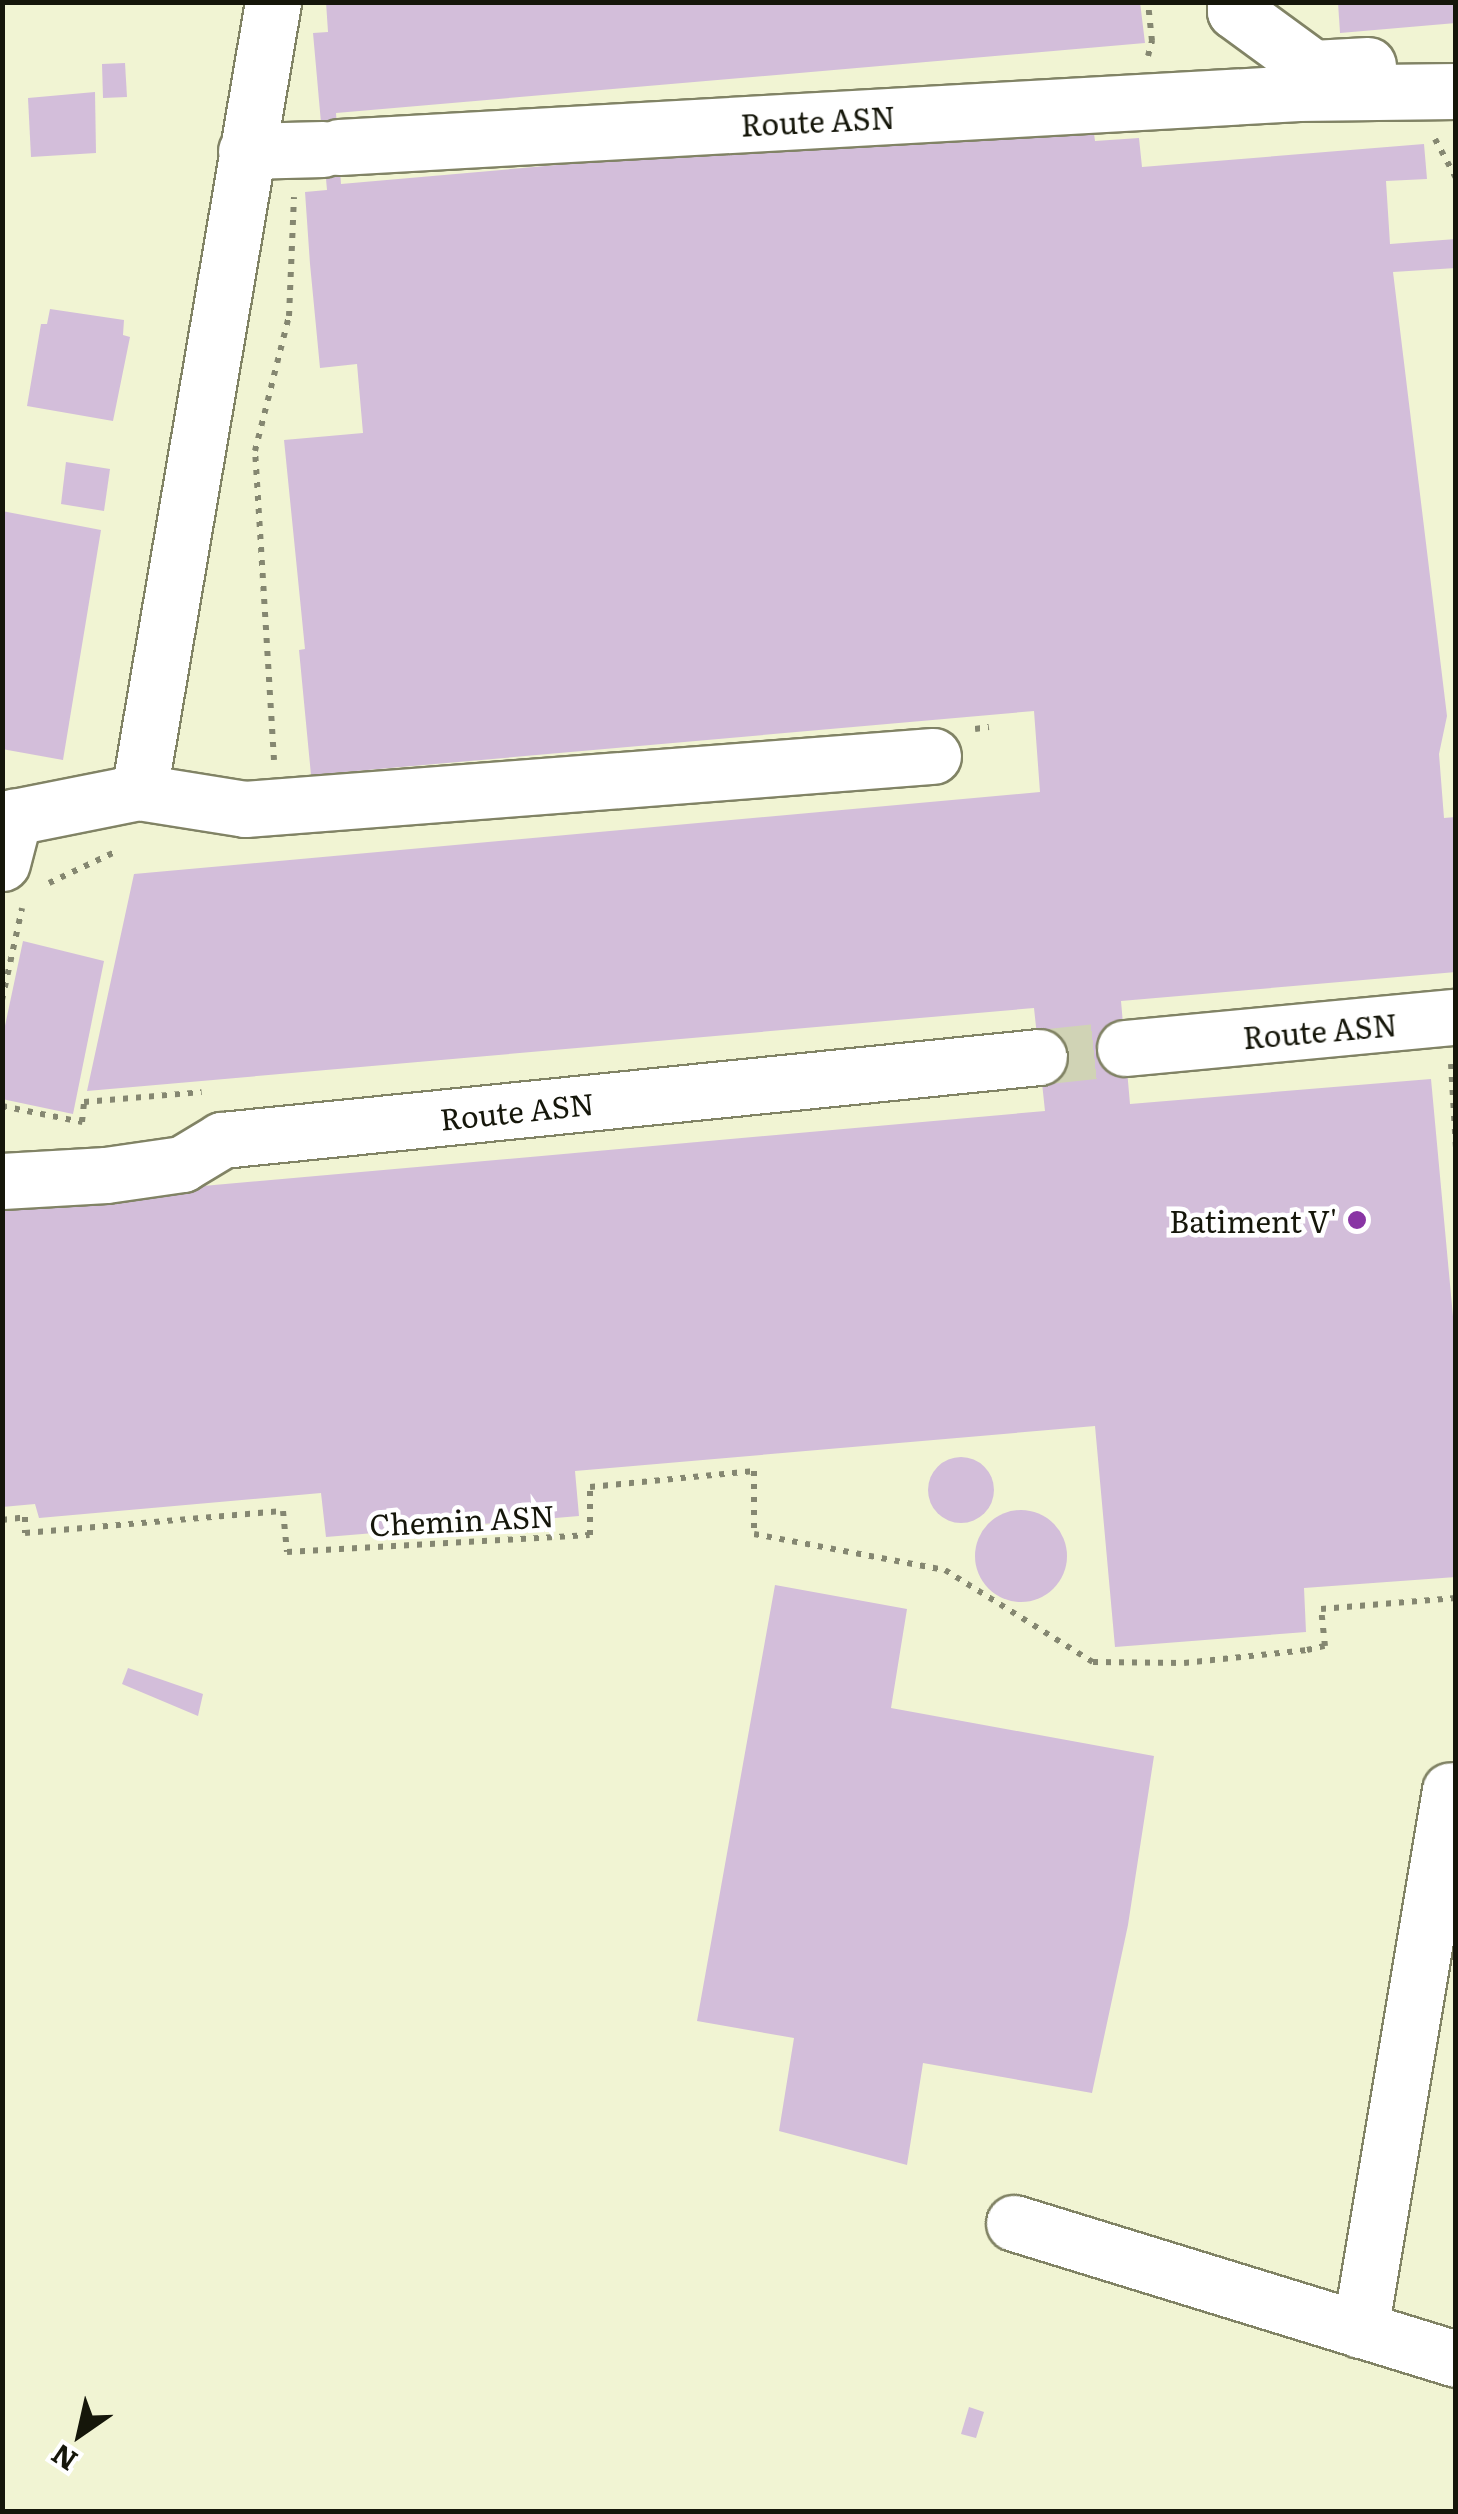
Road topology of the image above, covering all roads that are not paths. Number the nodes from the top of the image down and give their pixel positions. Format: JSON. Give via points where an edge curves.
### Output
{"nodes":[{"id":1,"x":273,"y":2,"type":"edge"},
{"id":2,"x":1200,"y":2,"type":"edge"},
{"id":3,"x":1234,"y":2,"type":"edge"},
{"id":4,"x":1456,"y":61,"type":"edge"},
{"id":5,"x":1456,"y":91,"type":"edge"},
{"id":6,"x":1298,"y":94,"type":"junction"},
{"id":7,"x":246,"y":151,"type":"junction"},
{"id":8,"x":932,"y":756,"type":"dead end"},
{"id":9,"x":140,"y":792,"type":"junction"},
{"id":10,"x":2,"y":864,"type":"edge"},
{"id":11,"x":1456,"y":1017,"type":"edge"},
{"id":12,"x":1125,"y":1048,"type":"tunnel mouth"},
{"id":13,"x":1039,"y":1057,"type":"tunnel mouth"},
{"id":14,"x":2,"y":1181,"type":"edge"},
{"id":15,"x":1450,"y":1790,"type":"dead end"},
{"id":16,"x":1014,"y":2223,"type":"dead end"},
{"id":17,"x":1360,"y":2330,"type":"junction"},
{"id":18,"x":1456,"y":2359,"type":"edge"}],
"edges":[{"from":1,"to":7,"type":"lane"},
{"from":2,"to":6,"type":"lane","via":[[1203,29]]},
{"from":3,"to":4,"type":"lane","via":[[1235,11],[1313,68]]},
{"from":5,"to":6,"type":"lane"},
{"from":6,"to":7,"type":"lane","name":"Route ASN"},
{"from":7,"to":9,"type":"lane"},
{"from":8,"to":9,"type":"lane","via":[[245,809]]},
{"from":9,"to":10,"type":"lane","via":[[14,816]]},
{"from":11,"to":12,"type":"lane","name":"Route ASN"},
{"from":13,"to":14,"type":"lane","name":"Route ASN","via":[[222,1140],[182,1164]]},
{"from":15,"to":17,"type":"lane"},
{"from":16,"to":17,"type":"lane"},
{"from":17,"to":18,"type":"lane"}]}
